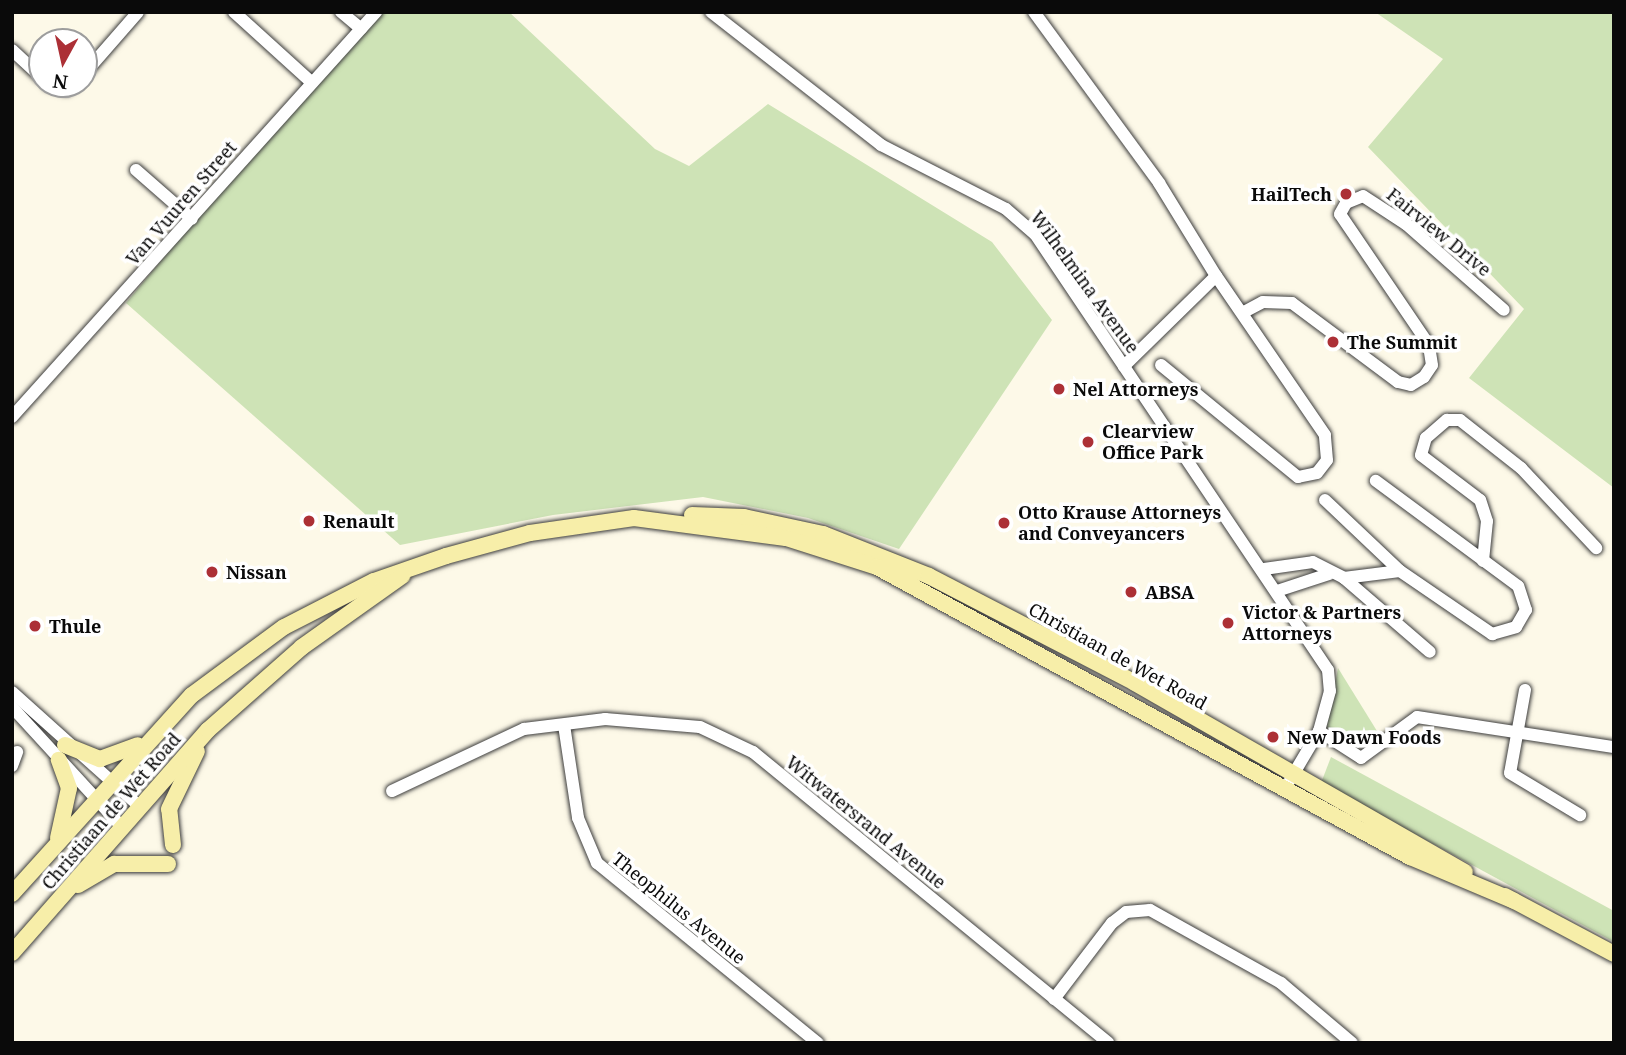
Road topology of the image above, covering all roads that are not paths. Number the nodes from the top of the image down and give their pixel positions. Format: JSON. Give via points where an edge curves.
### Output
{"nodes":[{"id":1,"x":234,"y":12,"type":"edge"},
{"id":2,"x":341,"y":12,"type":"edge"},
{"id":3,"x":376,"y":12,"type":"edge"},
{"id":4,"x":711,"y":12,"type":"edge"},
{"id":5,"x":1034,"y":12,"type":"edge"},
{"id":6,"x":132,"y":15,"type":"edge"},
{"id":7,"x":361,"y":29,"type":"junction"},
{"id":8,"x":12,"y":50,"type":"edge"},
{"id":9,"x":98,"y":57,"type":"edge"},
{"id":10,"x":28,"y":65,"type":"edge"},
{"id":11,"x":310,"y":81,"type":"junction"},
{"id":12,"x":136,"y":170,"type":"dead end"},
{"id":13,"x":192,"y":219,"type":"junction"},
{"id":14,"x":1216,"y":276,"type":"junction"},
{"id":15,"x":1504,"y":310,"type":"dead end"},
{"id":16,"x":1244,"y":312,"type":"junction"},
{"id":17,"x":1124,"y":366,"type":"junction"},
{"id":18,"x":1161,"y":366,"type":"dead end"},
{"id":19,"x":12,"y":417,"type":"edge"},
{"id":20,"x":1376,"y":481,"type":"dead end"},
{"id":21,"x":1325,"y":500,"type":"dead end"},
{"id":22,"x":1596,"y":548,"type":"dead end"},
{"id":23,"x":1483,"y":561,"type":"junction"},
{"id":24,"x":1264,"y":569,"type":"junction"},
{"id":25,"x":410,"y":570,"type":"junction"},
{"id":26,"x":1400,"y":571,"type":"junction"},
{"id":27,"x":1329,"y":574,"type":"junction"},
{"id":28,"x":1344,"y":578,"type":"junction"},
{"id":29,"x":1277,"y":591,"type":"junction"},
{"id":30,"x":1430,"y":652,"type":"dead end"},
{"id":31,"x":1525,"y":690,"type":"dead end"},
{"id":32,"x":12,"y":692,"type":"edge"},
{"id":33,"x":12,"y":707,"type":"edge"},
{"id":34,"x":564,"y":725,"type":"junction"},
{"id":35,"x":208,"y":730,"type":"junction"},
{"id":36,"x":1517,"y":730,"type":"junction"},
{"id":37,"x":1320,"y":731,"type":"junction"},
{"id":38,"x":149,"y":738,"type":"junction"},
{"id":39,"x":1614,"y":747,"type":"edge"},
{"id":40,"x":17,"y":752,"type":"dead end"},
{"id":41,"x":62,"y":752,"type":"junction"},
{"id":42,"x":12,"y":766,"type":"edge"},
{"id":43,"x":108,"y":782,"type":"junction"},
{"id":44,"x":1289,"y":783,"type":"junction"},
{"id":45,"x":392,"y":791,"type":"dead end"},
{"id":46,"x":92,"y":800,"type":"junction"},
{"id":47,"x":138,"y":805,"type":"junction"},
{"id":48,"x":1580,"y":815,"type":"dead end"},
{"id":49,"x":120,"y":825,"type":"junction"},
{"id":50,"x":173,"y":845,"type":"dead end"},
{"id":51,"x":54,"y":850,"type":"junction"},
{"id":52,"x":168,"y":864,"type":"dead end"},
{"id":53,"x":66,"y":892,"type":"junction"},
{"id":54,"x":12,"y":894,"type":"edge"},
{"id":55,"x":12,"y":953,"type":"edge"},
{"id":56,"x":1614,"y":954,"type":"edge"},
{"id":57,"x":1054,"y":999,"type":"junction"},
{"id":58,"x":818,"y":1043,"type":"edge"},
{"id":59,"x":1108,"y":1043,"type":"edge"},
{"id":60,"x":1352,"y":1043,"type":"edge"}],
"edges":[{"from":1,"to":11,"type":"street"},
{"from":2,"to":7,"type":"street"},
{"from":3,"to":7,"type":"street","name":"Van Vuuren Street"},
{"from":4,"to":17,"type":"street","name":"Wilhelmina Avenue","via":[[880,145],[1020,217]]},
{"from":5,"to":14,"type":"street","via":[[1159,183]]},
{"from":6,"to":9,"type":"street"},
{"from":7,"to":11,"type":"street","name":"Van Vuuren Street"},
{"from":8,"to":10,"type":"street"},
{"from":11,"to":13,"type":"street","name":"Van Vuuren Street"},
{"from":12,"to":13,"type":"street"},
{"from":13,"to":19,"type":"street","name":"Van Vuuren Street"},
{"from":14,"to":16,"type":"street"},
{"from":14,"to":17,"type":"street"},
{"from":15,"to":16,"type":"street","name":"Fairview Drive","via":[[1406,224],[1363,196],[1346,203],[1340,214],[1429,345],[1432,365],[1424,377],[1411,385],[1398,382],[1292,303],[1263,302]]},
{"from":16,"to":18,"type":"street","via":[[1325,435],[1327,460],[1317,473],[1298,477],[1287,470]]},
{"from":17,"to":24,"type":"street","name":"Wilhelmina Avenue"},
{"from":20,"to":23,"type":"street"},
{"from":21,"to":26,"type":"street"},
{"from":22,"to":23,"type":"street","via":[[1521,468],[1460,420],[1447,420],[1426,438],[1421,456],[1480,500],[1487,521]]},
{"from":23,"to":26,"type":"street","via":[[1525,594],[1522,620],[1503,633],[1478,629]]},
{"from":24,"to":27,"type":"street","via":[[1313,562]]},
{"from":24,"to":29,"type":"street","name":"Wilhelmina Avenue"},
{"from":25,"to":35,"type":"main road","name":"Christiaan de Wet Road","via":[[302,646]]},
{"from":25,"to":38,"type":"main road","name":"Christiaan de Wet Road","via":[[351,591],[284,627],[191,695]]},
{"from":25,"to":44,"type":"main road","name":"Christiaan de Wet Road","via":[[557,528],[624,518],[679,519],[786,538],[877,567]]},
{"from":26,"to":28,"type":"street"},
{"from":27,"to":28,"type":"street"},
{"from":27,"to":29,"type":"street"},
{"from":28,"to":30,"type":"street"},
{"from":29,"to":37,"type":"street","name":"Wilhelmina Avenue","via":[[1328,670],[1330,691]]},
{"from":31,"to":36,"type":"street"},
{"from":32,"to":41,"type":"street"},
{"from":33,"to":41,"type":"street"},
{"from":34,"to":45,"type":"street","name":"Witwatersrand Avenue","via":[[498,736]]},
{"from":34,"to":57,"type":"street","name":"Witwatersrand Avenue","via":[[664,721],[700,727],[753,752]]},
{"from":34,"to":58,"type":"street","name":"Theophilus Avenue","via":[[578,818],[597,863]]},
{"from":35,"to":47,"type":"main road","name":"Christiaan de Wet Road"},
{"from":35,"to":50,"type":"main road","via":[[172,798]]},
{"from":36,"to":37,"type":"street","via":[[1417,717],[1361,758]]},
{"from":36,"to":39,"type":"street"},
{"from":36,"to":48,"type":"street","via":[[1510,773]]},
{"from":37,"to":44,"type":"street","name":"Wilhelmina Avenue"},
{"from":38,"to":41,"type":"main road","via":[[100,760]]},
{"from":38,"to":43,"type":"main road","name":"Christiaan de Wet Road"},
{"from":40,"to":42,"type":"street"},
{"from":41,"to":43,"type":"street"},
{"from":41,"to":46,"type":"street"},
{"from":41,"to":51,"type":"main road","via":[[69,788]]},
{"from":43,"to":46,"type":"main road","name":"Christiaan de Wet Road"},
{"from":43,"to":47,"type":"street"},
{"from":44,"to":56,"type":"main road","name":"Christiaan de Wet Road","via":[[1410,857],[1514,901]]},
{"from":46,"to":49,"type":"street"},
{"from":46,"to":51,"type":"main road","name":"Christiaan de Wet Road"},
{"from":47,"to":49,"type":"main road","name":"Christiaan de Wet Road"},
{"from":49,"to":53,"type":"main road","name":"Christiaan de Wet Road"},
{"from":51,"to":54,"type":"main road","name":"Christiaan de Wet Road"},
{"from":52,"to":53,"type":"main road","via":[[114,864]]},
{"from":53,"to":55,"type":"main road","name":"Christiaan de Wet Road"},
{"from":57,"to":59,"type":"street","name":"Witwatersrand Avenue"},
{"from":57,"to":60,"type":"street","via":[[1112,923],[1126,912],[1150,911],[1281,983]]}]}
